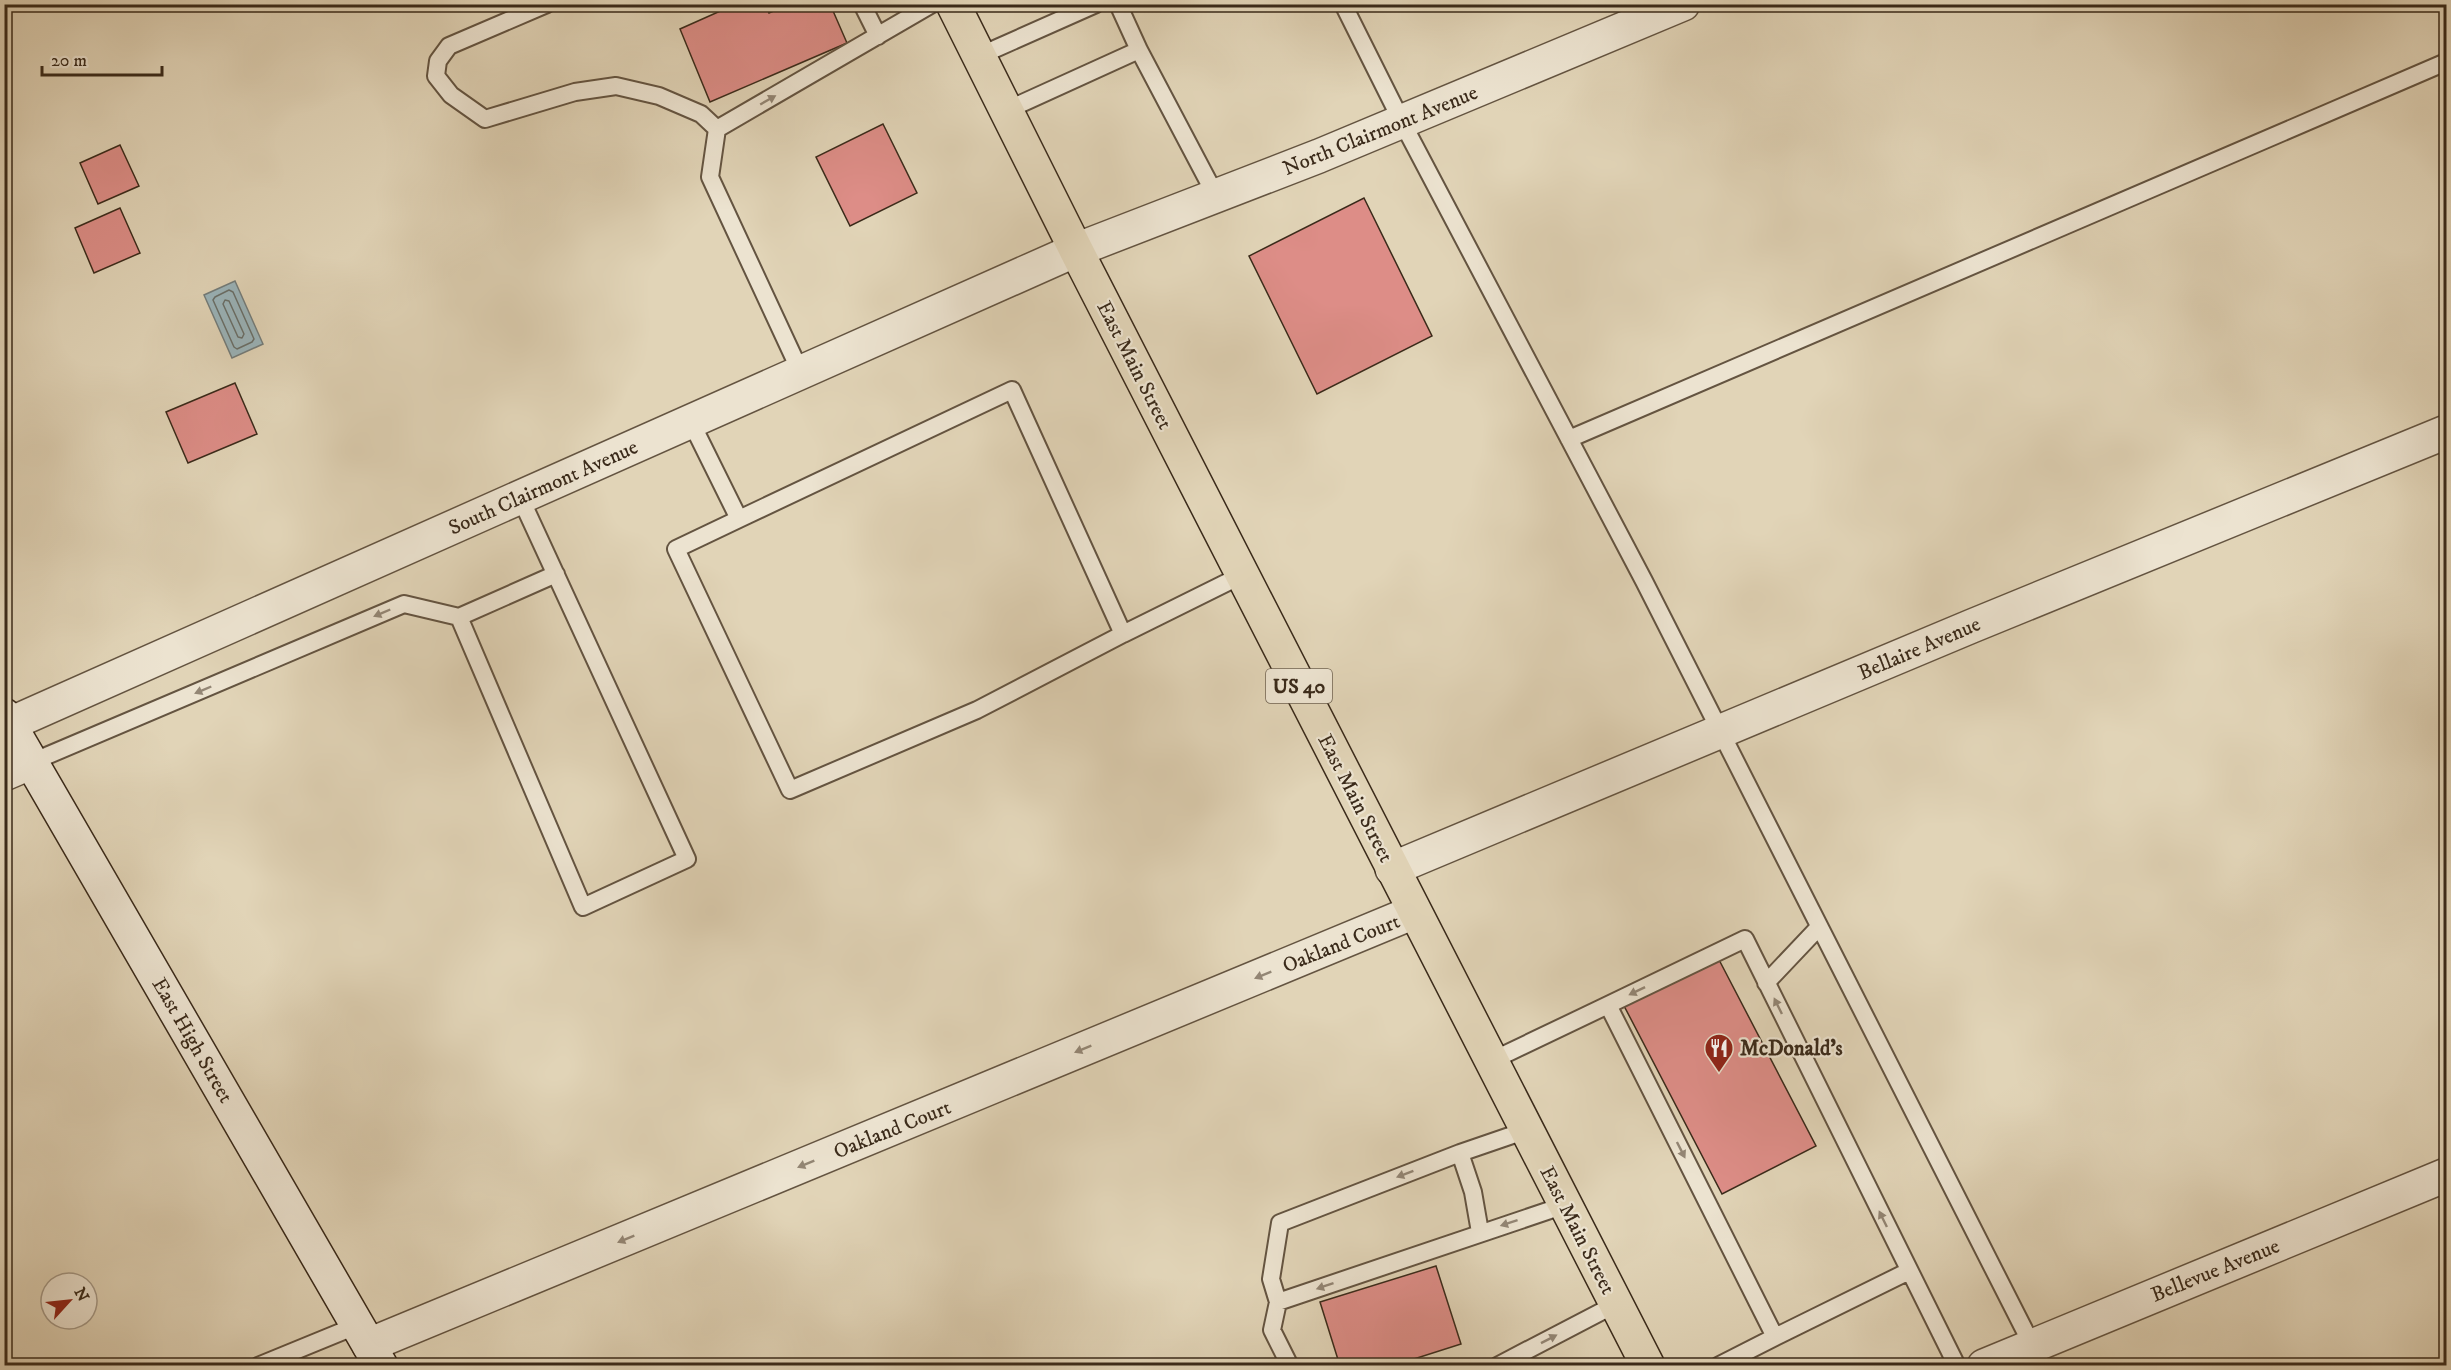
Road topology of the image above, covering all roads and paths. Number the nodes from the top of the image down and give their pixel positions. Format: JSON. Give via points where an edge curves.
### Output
{"nodes":[{"id":1,"x":547,"y":4,"type":"edge"},
{"id":2,"x":862,"y":4,"type":"edge"},
{"id":3,"x":932,"y":4,"type":"edge"},
{"id":4,"x":953,"y":4,"type":"edge"},
{"id":5,"x":1096,"y":4,"type":"edge"},
{"id":6,"x":1118,"y":4,"type":"edge"},
{"id":7,"x":1343,"y":4,"type":"edge"},
{"id":8,"x":1683,"y":4,"type":"edge"},
{"id":9,"x":878,"y":36,"type":"junction"},
{"id":10,"x":1139,"y":50,"type":"junction"},
{"id":11,"x":979,"y":56,"type":"junction"},
{"id":12,"x":2446,"y":62,"type":"edge"},
{"id":13,"x":1007,"y":110,"type":"junction"},
{"id":14,"x":1402,"y":122,"type":"junction"},
{"id":15,"x":717,"y":129,"type":"junction"},
{"id":16,"x":1216,"y":196,"type":"junction"},
{"id":17,"x":1076,"y":250,"type":"junction"},
{"id":18,"x":801,"y":373,"type":"junction"},
{"id":19,"x":691,"y":422,"type":"junction"},
{"id":20,"x":2446,"y":432,"type":"edge"},
{"id":21,"x":1569,"y":440,"type":"junction"},
{"id":22,"x":520,"y":497,"type":"junction"},
{"id":23,"x":739,"y":519,"type":"junction"},
{"id":24,"x":556,"y":574,"type":"junction"},
{"id":25,"x":1242,"y":575,"type":"junction"},
{"id":26,"x":459,"y":617,"type":"junction"},
{"id":27,"x":1124,"y":634,"type":"junction"},
{"id":28,"x":7,"y":720,"type":"edge"},
{"id":29,"x":1719,"y":732,"type":"junction"},
{"id":30,"x":18,"y":768,"type":"edge"},
{"id":31,"x":1392,"y":869,"type":"junction"},
{"id":32,"x":1414,"y":912,"type":"junction"},
{"id":33,"x":1819,"y":927,"type":"junction"},
{"id":34,"x":1767,"y":983,"type":"junction"},
{"id":35,"x":1608,"y":1005,"type":"junction"},
{"id":36,"x":1491,"y":1061,"type":"junction"},
{"id":37,"x":1527,"y":1130,"type":"junction"},
{"id":38,"x":1460,"y":1153,"type":"junction"},
{"id":39,"x":2446,"y":1175,"type":"edge"},
{"id":40,"x":1565,"y":1205,"type":"junction"},
{"id":41,"x":1480,"y":1232,"type":"junction"},
{"id":42,"x":1909,"y":1271,"type":"junction"},
{"id":43,"x":1278,"y":1302,"type":"junction"},
{"id":44,"x":1616,"y":1304,"type":"junction"},
{"id":45,"x":1775,"y":1337,"type":"junction"},
{"id":46,"x":370,"y":1345,"type":"edge"},
{"id":47,"x":2032,"y":1346,"type":"junction"},
{"id":48,"x":258,"y":1365,"type":"edge"},
{"id":49,"x":1290,"y":1365,"type":"edge"},
{"id":50,"x":1497,"y":1365,"type":"edge"},
{"id":51,"x":1648,"y":1365,"type":"edge"},
{"id":52,"x":1718,"y":1365,"type":"edge"},
{"id":53,"x":1957,"y":1365,"type":"edge"},
{"id":54,"x":1984,"y":1365,"type":"edge"}],
"edges":[{"from":1,"to":15,"type":"lane","via":[[449,46],[438,61],[436,76],[451,95],[485,119],[575,92],[616,86],[659,96],[701,114]]},
{"from":2,"to":9,"type":"lane"},
{"from":3,"to":9,"type":"lane"},
{"from":4,"to":11,"type":"main road","name":"East Main Street","number":"US 40"},
{"from":5,"to":11,"type":"lane"},
{"from":6,"to":10,"type":"lane"},
{"from":7,"to":14,"type":"lane"},
{"from":8,"to":14,"type":"street","name":"North Clairmont Avenue"},
{"from":15,"to":9,"type":"lane","one_way":true},
{"from":10,"to":13,"type":"lane"},
{"from":10,"to":16,"type":"lane"},
{"from":11,"to":13,"type":"main road","name":"East Main Street","number":"US 40"},
{"from":12,"to":21,"type":"lane"},
{"from":13,"to":17,"type":"main road","name":"East Main Street","number":"US 40"},
{"from":14,"to":16,"type":"street","name":"North Clairmont Avenue"},
{"from":14,"to":21,"type":"lane"},
{"from":15,"to":18,"type":"lane","via":[[710,177]]},
{"from":16,"to":17,"type":"street","name":"North Clairmont Avenue"},
{"from":17,"to":18,"type":"street","name":"South Clairmont Avenue"},
{"from":17,"to":25,"type":"main road","name":"East Main Street","number":"US 40"},
{"from":18,"to":19,"type":"street","name":"South Clairmont Avenue"},
{"from":19,"to":22,"type":"street","name":"South Clairmont Avenue"},
{"from":19,"to":23,"type":"lane"},
{"from":20,"to":29,"type":"street","name":"Bellaire Avenue"},
{"from":21,"to":29,"type":"lane"},
{"from":22,"to":24,"type":"lane"},
{"from":22,"to":28,"type":"street","name":"South Clairmont Avenue"},
{"from":23,"to":27,"type":"lane","via":[[1012,390]]},
{"from":23,"to":27,"type":"lane","via":[[676,549],[789,790],[977,710]]},
{"from":24,"to":26,"type":"lane"},
{"from":24,"to":26,"type":"lane","via":[[687,859],[583,907]]},
{"from":25,"to":27,"type":"lane"},
{"from":25,"to":31,"type":"main road","name":"East Main Street","number":"US 40"},
{"from":26,"to":30,"type":"lane","one_way":true,"via":[[404,604]]},
{"from":28,"to":30,"type":"street","name":"East High Street"},
{"from":29,"to":31,"type":"street","name":"Bellaire Avenue"},
{"from":29,"to":33,"type":"lane"},
{"from":30,"to":46,"type":"street","name":"East High Street"},
{"from":31,"to":32,"type":"main road","name":"East Main Street","number":"US 40"},
{"from":32,"to":36,"type":"main road","name":"East Main Street","number":"US 40"},
{"from":32,"to":46,"type":"street","name":"Oakland Court","one_way":true},
{"from":33,"to":34,"type":"lane"},
{"from":33,"to":47,"type":"lane"},
{"from":34,"to":35,"type":"lane","one_way":true,"via":[[1744,939]]},
{"from":42,"to":34,"type":"lane","one_way":true},
{"from":35,"to":36,"type":"lane"},
{"from":35,"to":45,"type":"lane","one_way":true},
{"from":36,"to":37,"type":"main road","name":"East Main Street","number":"US 40"},
{"from":37,"to":38,"type":"lane"},
{"from":37,"to":40,"type":"main road","name":"East Main Street","number":"US 40"},
{"from":38,"to":41,"type":"lane","via":[[1473,1192]]},
{"from":38,"to":43,"type":"lane","one_way":true,"via":[[1280,1222],[1271,1279]]},
{"from":39,"to":47,"type":"street","name":"Bellevue Avenue"},
{"from":40,"to":41,"type":"lane","one_way":true},
{"from":40,"to":44,"type":"main road","name":"East Main Street","number":"US 40"},
{"from":41,"to":43,"type":"lane","one_way":true},
{"from":42,"to":45,"type":"lane"},
{"from":42,"to":53,"type":"lane"},
{"from":43,"to":49,"type":"lane","via":[[1272,1330]]},
{"from":50,"to":44,"type":"lane","one_way":true},
{"from":44,"to":51,"type":"main road","name":"East Main Street","number":"US 40"},
{"from":45,"to":52,"type":"lane"},
{"from":46,"to":48,"type":"lane"},
{"from":47,"to":54,"type":"street","name":"Bellevue Avenue"}]}
